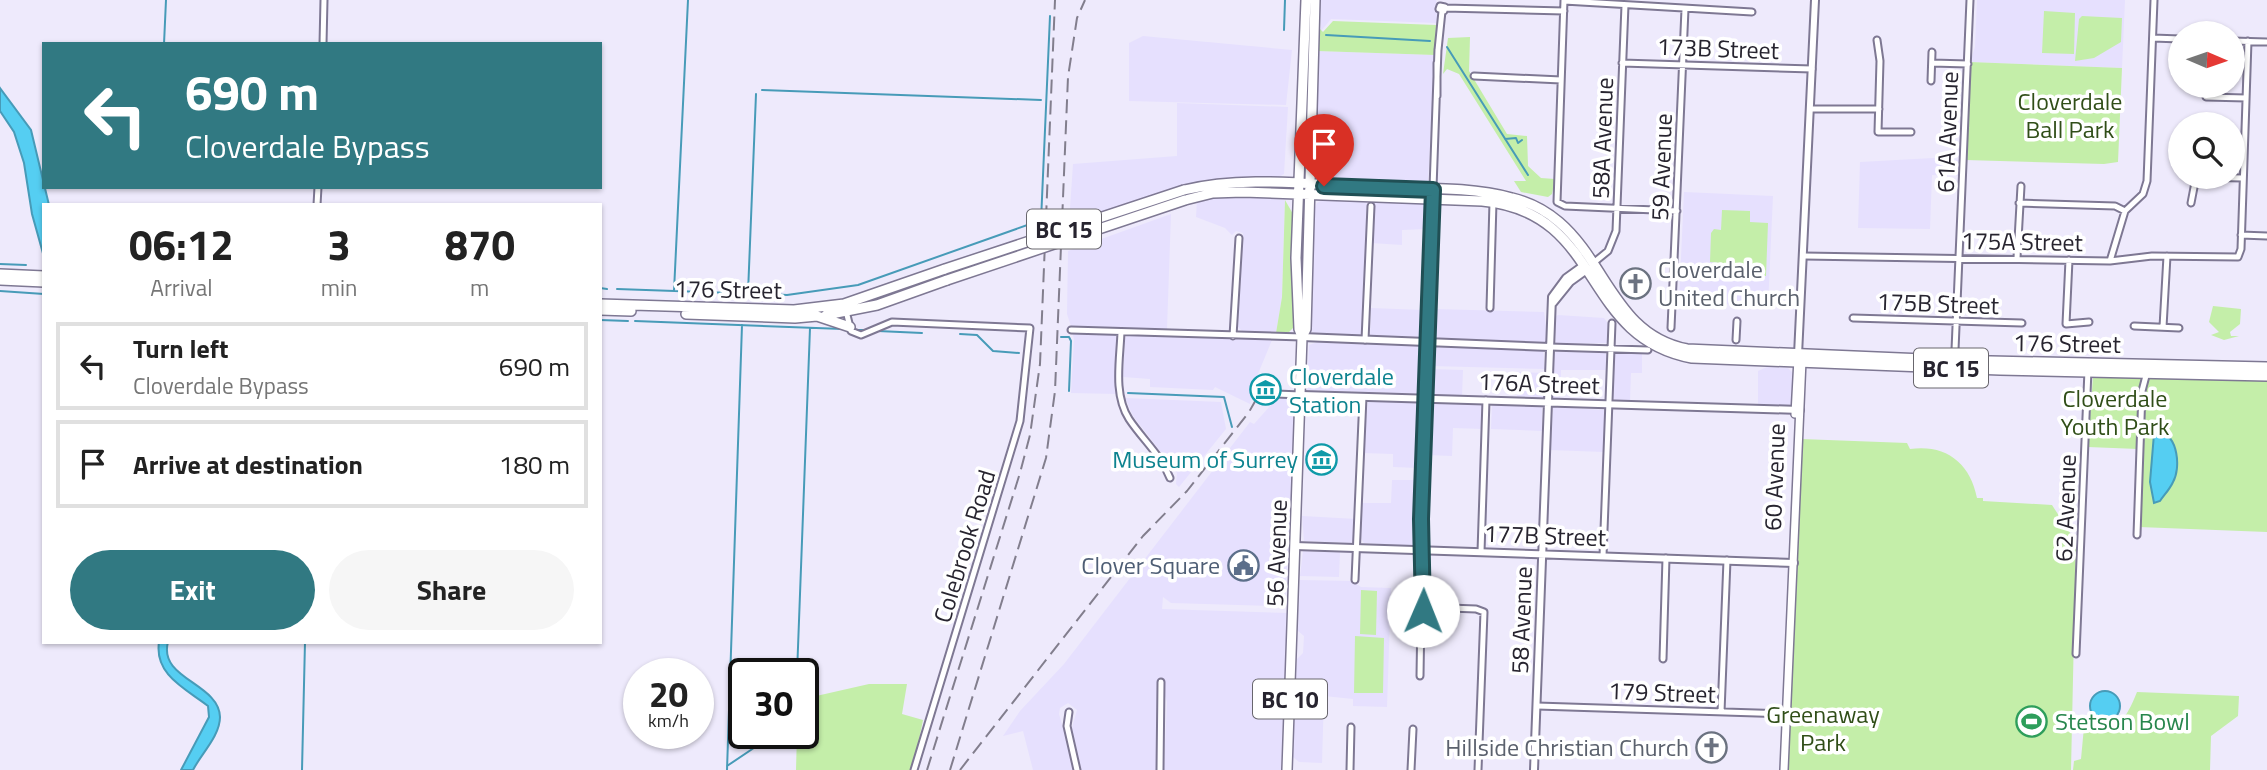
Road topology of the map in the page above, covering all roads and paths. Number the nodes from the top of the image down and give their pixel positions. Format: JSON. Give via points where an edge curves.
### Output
{"nodes":[{"id":1,"x":324,"y":0,"type":"edge"},
{"id":2,"x":1306,"y":0,"type":"edge"},
{"id":3,"x":1315,"y":0,"type":"edge"},
{"id":4,"x":1564,"y":0,"type":"edge"},
{"id":5,"x":1815,"y":0,"type":"edge"},
{"id":6,"x":1970,"y":0,"type":"edge"},
{"id":7,"x":2154,"y":0,"type":"edge"},
{"id":8,"x":1625,"y":5,"type":"junction"},
{"id":9,"x":1442,"y":6,"type":"edge"},
{"id":10,"x":1685,"y":9,"type":"junction"},
{"id":11,"x":1564,"y":11,"type":"junction"},
{"id":12,"x":1752,"y":12,"type":"dead end"},
{"id":13,"x":2153,"y":38,"type":"junction"},
{"id":14,"x":2168,"y":39,"type":"edge"},
{"id":15,"x":1877,"y":40,"type":"dead end"},
{"id":16,"x":2248,"y":41,"type":"joint"},
{"id":17,"x":323,"y":42,"type":"edge"},
{"id":18,"x":2267,"y":42,"type":"edge"},
{"id":19,"x":1932,"y":52,"type":"dead end"},
{"id":20,"x":1622,"y":63,"type":"junction"},
{"id":21,"x":1932,"y":63,"type":"junction"},
{"id":22,"x":1683,"y":64,"type":"junction"},
{"id":23,"x":1968,"y":64,"type":"junction"},
{"id":24,"x":1812,"y":69,"type":"junction"},
{"id":25,"x":1474,"y":76,"type":"dead end"},
{"id":26,"x":1561,"y":80,"type":"junction"},
{"id":27,"x":1931,"y":81,"type":"dead end"},
{"id":28,"x":2246,"y":98,"type":"joint"},
{"id":29,"x":1810,"y":109,"type":"junction"},
{"id":30,"x":1879,"y":109,"type":"junction"},
{"id":31,"x":2245,"y":118,"type":"edge"},
{"id":32,"x":1911,"y":132,"type":"dead end"},
{"id":33,"x":1304,"y":165,"type":"junction"},
{"id":34,"x":1283,"y":183,"type":"junction"},
{"id":35,"x":2021,"y":186,"type":"dead end"},
{"id":36,"x":1303,"y":189,"type":"junction"},
{"id":37,"x":2193,"y":189,"type":"edge"},
{"id":38,"x":2242,"y":189,"type":"edge"},
{"id":39,"x":1323,"y":190,"type":"junction"},
{"id":40,"x":1282,"y":193,"type":"junction"},
{"id":41,"x":1184,"y":195,"type":"junction"},
{"id":42,"x":1433,"y":195,"type":"junction"},
{"id":43,"x":1493,"y":202,"type":"junction"},
{"id":44,"x":2020,"y":203,"type":"junction"},
{"id":45,"x":2190,"y":203,"type":"dead end"},
{"id":46,"x":1371,"y":206,"type":"dead end"},
{"id":47,"x":1617,"y":208,"type":"junction"},
{"id":48,"x":1298,"y":209,"type":"junction"},
{"id":49,"x":1677,"y":211,"type":"junction"},
{"id":50,"x":2125,"y":211,"type":"junction"},
{"id":51,"x":1307,"y":216,"type":"junction"},
{"id":52,"x":2241,"y":235,"type":"junction"},
{"id":53,"x":2267,"y":236,"type":"edge"},
{"id":54,"x":1239,"y":238,"type":"dead end"},
{"id":55,"x":1804,"y":256,"type":"junction"},
{"id":56,"x":2167,"y":256,"type":"junction"},
{"id":57,"x":1959,"y":257,"type":"junction"},
{"id":58,"x":2017,"y":258,"type":"junction"},
{"id":59,"x":2069,"y":260,"type":"junction"},
{"id":60,"x":2110,"y":261,"type":"junction"},
{"id":61,"x":1588,"y":266,"type":"junction"},
{"id":62,"x":0,"y":274,"type":"edge"},
{"id":63,"x":42,"y":276,"type":"edge"},
{"id":64,"x":0,"y":280,"type":"edge"},
{"id":65,"x":42,"y":282,"type":"edge"},
{"id":66,"x":602,"y":304,"type":"edge"},
{"id":67,"x":1490,"y":308,"type":"dead end"},
{"id":68,"x":846,"y":309,"type":"junction"},
{"id":69,"x":602,"y":310,"type":"edge"},
{"id":70,"x":817,"y":316,"type":"junction"},
{"id":71,"x":1853,"y":318,"type":"dead end"},
{"id":72,"x":1737,"y":321,"type":"dead end"},
{"id":73,"x":1956,"y":321,"type":"junction"},
{"id":74,"x":2088,"y":322,"type":"dead end"},
{"id":75,"x":1612,"y":323,"type":"dead end"},
{"id":76,"x":2022,"y":323,"type":"dead end"},
{"id":77,"x":2134,"y":326,"type":"dead end"},
{"id":78,"x":850,"y":327,"type":"junction"},
{"id":79,"x":2164,"y":327,"type":"junction"},
{"id":80,"x":1671,"y":328,"type":"dead end"},
{"id":81,"x":2179,"y":328,"type":"dead end"},
{"id":82,"x":1071,"y":330,"type":"dead end"},
{"id":83,"x":1121,"y":332,"type":"junction"},
{"id":84,"x":1234,"y":336,"type":"junction"},
{"id":85,"x":1302,"y":337,"type":"junction"},
{"id":86,"x":1365,"y":340,"type":"junction"},
{"id":87,"x":1736,"y":340,"type":"dead end"},
{"id":88,"x":1427,"y":342,"type":"junction"},
{"id":89,"x":1550,"y":347,"type":"junction"},
{"id":90,"x":1611,"y":349,"type":"junction"},
{"id":91,"x":1648,"y":350,"type":"dead end"},
{"id":92,"x":1955,"y":350,"type":"junction"},
{"id":93,"x":1800,"y":359,"type":"junction"},
{"id":94,"x":1947,"y":360,"type":"junction"},
{"id":95,"x":1968,"y":361,"type":"junction"},
{"id":96,"x":2088,"y":366,"type":"junction"},
{"id":97,"x":2267,"y":367,"type":"edge"},
{"id":98,"x":2147,"y":372,"type":"junction"},
{"id":99,"x":2267,"y":376,"type":"edge"},
{"id":100,"x":1276,"y":394,"type":"dead end"},
{"id":101,"x":1302,"y":395,"type":"junction"},
{"id":102,"x":1363,"y":397,"type":"junction"},
{"id":103,"x":1425,"y":398,"type":"junction"},
{"id":104,"x":1486,"y":400,"type":"junction"},
{"id":105,"x":1548,"y":402,"type":"junction"},
{"id":106,"x":1609,"y":405,"type":"junction"},
{"id":107,"x":1798,"y":410,"type":"junction"},
{"id":108,"x":1795,"y":476,"type":"junction"},
{"id":109,"x":1170,"y":478,"type":"dead end"},
{"id":110,"x":2137,"y":535,"type":"dead end"},
{"id":111,"x":1295,"y":546,"type":"junction"},
{"id":112,"x":1358,"y":548,"type":"junction"},
{"id":113,"x":1422,"y":550,"type":"junction"},
{"id":114,"x":1481,"y":552,"type":"junction"},
{"id":115,"x":1542,"y":554,"type":"junction"},
{"id":116,"x":1603,"y":556,"type":"junction"},
{"id":117,"x":1666,"y":558,"type":"junction"},
{"id":118,"x":1727,"y":560,"type":"junction"},
{"id":119,"x":1792,"y":563,"type":"junction"},
{"id":120,"x":1355,"y":580,"type":"dead end"},
{"id":121,"x":1423,"y":607,"type":"junction"},
{"id":122,"x":2076,"y":654,"type":"dead end"},
{"id":123,"x":1663,"y":659,"type":"dead end"},
{"id":124,"x":1420,"y":676,"type":"dead end"},
{"id":125,"x":1161,"y":682,"type":"dead end"},
{"id":126,"x":1537,"y":706,"type":"junction"},
{"id":127,"x":1069,"y":712,"type":"dead end"},
{"id":128,"x":1721,"y":712,"type":"junction"},
{"id":129,"x":1786,"y":714,"type":"junction"},
{"id":130,"x":1351,"y":727,"type":"dead end"},
{"id":131,"x":1413,"y":729,"type":"dead end"},
{"id":132,"x":914,"y":770,"type":"edge"},
{"id":133,"x":1077,"y":770,"type":"edge"},
{"id":134,"x":1160,"y":770,"type":"edge"},
{"id":135,"x":1287,"y":770,"type":"edge"},
{"id":136,"x":1350,"y":770,"type":"edge"},
{"id":137,"x":1411,"y":770,"type":"edge"},
{"id":138,"x":1478,"y":770,"type":"edge"},
{"id":139,"x":1534,"y":770,"type":"edge"},
{"id":140,"x":1784,"y":770,"type":"edge"}],
"edges":[{"from":1,"to":17,"type":"street"},
{"from":2,"to":33,"type":"highway","name":"56 Avenue","number":"BC 10"},
{"from":3,"to":33,"type":"highway","name":"56 Avenue","number":"BC 10"},
{"from":4,"to":8,"type":"street"},
{"from":4,"to":11,"type":"street"},
{"from":5,"to":24,"type":"street","name":"60 Avenue"},
{"from":6,"to":23,"type":"street","name":"61A Avenue"},
{"from":7,"to":13,"type":"street"},
{"from":8,"to":10,"type":"street"},
{"from":8,"to":20,"type":"street","name":"58A Avenue"},
{"from":9,"to":11,"type":"street"},
{"from":9,"to":42,"type":"street"},
{"from":10,"to":12,"type":"street"},
{"from":10,"to":22,"type":"street","name":"59 Avenue"},
{"from":11,"to":26,"type":"street"},
{"from":13,"to":14,"type":"street"},
{"from":13,"to":50,"type":"street","via":[[2148,179],[2143,194]]},
{"from":15,"to":30,"type":"street"},
{"from":16,"to":18,"type":"street"},
{"from":16,"to":28,"type":"street"},
{"from":19,"to":21,"type":"street"},
{"from":20,"to":22,"type":"street","name":"173B Street"},
{"from":20,"to":47,"type":"street","name":"58A Avenue"},
{"from":21,"to":23,"type":"street"},
{"from":21,"to":27,"type":"street"},
{"from":22,"to":24,"type":"street","name":"173B Street"},
{"from":22,"to":49,"type":"street","name":"59 Avenue"},
{"from":23,"to":57,"type":"street","name":"61A Avenue"},
{"from":24,"to":29,"type":"street","name":"60 Avenue"},
{"from":25,"to":26,"type":"street"},
{"from":26,"to":47,"type":"street","via":[[1559,203]]},
{"from":28,"to":31,"type":"street"},
{"from":29,"to":30,"type":"street"},
{"from":29,"to":55,"type":"street","name":"60 Avenue"},
{"from":30,"to":32,"type":"street","via":[[1878,132]]},
{"from":33,"to":34,"type":"highway"},
{"from":33,"to":36,"type":"highway","name":"56 Avenue","number":"BC 10"},
{"from":33,"to":39,"type":"highway"},
{"from":34,"to":36,"type":"highway","number":"BC 15"},
{"from":34,"to":41,"type":"highway","number":"BC 15","via":[[1228,183]]},
{"from":35,"to":44,"type":"street"},
{"from":36,"to":39,"type":"highway","number":"BC 15"},
{"from":36,"to":40,"type":"highway","number":"BC 15"},
{"from":36,"to":48,"type":"highway","name":"56 Avenue","number":"BC 10"},
{"from":36,"to":51,"type":"highway","name":"56 Avenue","number":"BC 10"},
{"from":37,"to":45,"type":"street"},
{"from":38,"to":52,"type":"street"},
{"from":39,"to":42,"type":"highway","number":"BC 15"},
{"from":39,"to":51,"type":"highway"},
{"from":40,"to":41,"type":"highway","number":"BC 15"},
{"from":40,"to":48,"type":"highway"},
{"from":41,"to":68,"type":"highway","number":"BC 15","bridge":true,"via":[[947,280]]},
{"from":41,"to":68,"type":"highway","number":"BC 15","bridge":true,"via":[[944,270]]},
{"from":42,"to":43,"type":"highway","number":"BC 15"},
{"from":42,"to":61,"type":"highway","number":"BC 15","via":[[1496,195],[1530,204],[1565,228]]},
{"from":42,"to":88,"type":"street"},
{"from":43,"to":61,"type":"highway","number":"BC 15","via":[[1525,210],[1549,223]]},
{"from":43,"to":67,"type":"street"},
{"from":44,"to":50,"type":"street","via":[[2115,206]]},
{"from":44,"to":58,"type":"street"},
{"from":46,"to":86,"type":"street"},
{"from":47,"to":49,"type":"street"},
{"from":47,"to":61,"type":"street","name":"58A Avenue","via":[[1611,247]]},
{"from":48,"to":85,"type":"highway","name":"56 Avenue","number":"BC 10","via":[[1296,274]]},
{"from":49,"to":80,"type":"street","name":"59 Avenue"},
{"from":50,"to":60,"type":"street"},
{"from":51,"to":85,"type":"highway","name":"56 Avenue","number":"BC 10","via":[[1306,329]]},
{"from":52,"to":53,"type":"street"},
{"from":52,"to":56,"type":"street","name":"175A Street","via":[[2238,257]]},
{"from":54,"to":84,"type":"street"},
{"from":55,"to":57,"type":"street","name":"175A Street"},
{"from":55,"to":93,"type":"street","name":"60 Avenue"},
{"from":56,"to":60,"type":"street","name":"175A Street"},
{"from":56,"to":79,"type":"street"},
{"from":57,"to":58,"type":"street","name":"175A Street"},
{"from":57,"to":73,"type":"street","name":"61A Avenue"},
{"from":58,"to":59,"type":"street","name":"175A Street"},
{"from":59,"to":60,"type":"street","name":"175A Street"},
{"from":59,"to":74,"type":"street","via":[[2066,324]]},
{"from":61,"to":89,"type":"street","name":"58 Avenue","via":[[1556,289]]},
{"from":61,"to":93,"type":"highway","name":"176 Street","number":"BC 15","via":[[1640,329],[1669,344],[1698,351]]},
{"from":61,"to":93,"type":"highway","number":"BC 15","via":[[1619,318],[1642,338],[1670,352],[1707,359]]},
{"from":62,"to":63,"type":"highway"},
{"from":64,"to":65,"type":"highway"},
{"from":66,"to":68,"type":"highway","name":"176 Street","number":"BC 15"},
{"from":68,"to":70,"type":"highway","number":"BC 15"},
{"from":68,"to":78,"type":"street"},
{"from":69,"to":70,"type":"highway","number":"BC 15"},
{"from":70,"to":78,"type":"highway"},
{"from":71,"to":73,"type":"street","name":"175B Street"},
{"from":72,"to":87,"type":"street"},
{"from":73,"to":76,"type":"street","name":"175B Street"},
{"from":73,"to":92,"type":"street","name":"61A Avenue"},
{"from":75,"to":90,"type":"street"},
{"from":77,"to":79,"type":"street"},
{"from":78,"to":132,"type":"street","name":"Colebrook Road","via":[[861,335],[892,323],[1030,328],[1020,421]]},
{"from":79,"to":81,"type":"street"},
{"from":82,"to":83,"type":"street"},
{"from":83,"to":84,"type":"street"},
{"from":83,"to":109,"type":"street","via":[[1120,398]]},
{"from":84,"to":85,"type":"street"},
{"from":85,"to":86,"type":"street"},
{"from":85,"to":101,"type":"highway","name":"56 Avenue","number":"BC 10"},
{"from":86,"to":88,"type":"street"},
{"from":88,"to":89,"type":"street"},
{"from":88,"to":103,"type":"street"},
{"from":89,"to":90,"type":"street"},
{"from":89,"to":105,"type":"street","name":"58 Avenue"},
{"from":90,"to":91,"type":"street"},
{"from":90,"to":106,"type":"street"},
{"from":92,"to":94,"type":"street"},
{"from":92,"to":95,"type":"street"},
{"from":93,"to":94,"type":"highway","name":"176 Street","number":"BC 15"},
{"from":93,"to":96,"type":"highway","number":"BC 15"},
{"from":93,"to":107,"type":"main road","name":"60 Avenue"},
{"from":94,"to":95,"type":"highway","name":"176 Street","number":"BC 15"},
{"from":95,"to":96,"type":"highway","name":"176 Street","number":"BC 15"},
{"from":96,"to":97,"type":"highway","name":"176 Street","number":"BC 15"},
{"from":96,"to":98,"type":"highway","number":"BC 15"},
{"from":96,"to":122,"type":"street","name":"62 Avenue"},
{"from":98,"to":99,"type":"highway","number":"BC 15"},
{"from":98,"to":110,"type":"street","via":[[2142,391]]},
{"from":100,"to":101,"type":"street","name":"176A Street"},
{"from":101,"to":102,"type":"street","name":"176A Street"},
{"from":101,"to":111,"type":"highway","name":"56 Avenue","number":"BC 10"},
{"from":102,"to":103,"type":"street","name":"176A Street"},
{"from":102,"to":112,"type":"street"},
{"from":103,"to":104,"type":"street","name":"176A Street"},
{"from":103,"to":113,"type":"street"},
{"from":104,"to":105,"type":"street","name":"176A Street"},
{"from":104,"to":114,"type":"street"},
{"from":105,"to":106,"type":"street","name":"176A Street"},
{"from":105,"to":115,"type":"street","name":"58 Avenue"},
{"from":106,"to":107,"type":"street","name":"176A Street"},
{"from":106,"to":116,"type":"street"},
{"from":107,"to":108,"type":"main road","name":"60 Avenue"},
{"from":107,"to":108,"type":"main road","name":"60 Avenue"},
{"from":108,"to":119,"type":"main road","name":"60 Avenue"},
{"from":108,"to":119,"type":"main road","name":"60 Avenue"},
{"from":111,"to":112,"type":"street","name":"177B Street"},
{"from":111,"to":135,"type":"highway","name":"56 Avenue","number":"BC 10"},
{"from":112,"to":113,"type":"street","name":"177B Street"},
{"from":112,"to":120,"type":"street"},
{"from":113,"to":114,"type":"street","name":"177B Street"},
{"from":113,"to":121,"type":"street"},
{"from":114,"to":115,"type":"street","name":"177B Street"},
{"from":115,"to":116,"type":"street","name":"177B Street"},
{"from":115,"to":126,"type":"street","name":"58 Avenue"},
{"from":116,"to":117,"type":"street","name":"177B Street"},
{"from":117,"to":118,"type":"street","name":"177B Street"},
{"from":117,"to":123,"type":"street"},
{"from":118,"to":119,"type":"street","name":"177B Street"},
{"from":118,"to":128,"type":"street"},
{"from":119,"to":129,"type":"main road","name":"60 Avenue"},
{"from":121,"to":124,"type":"street"},
{"from":121,"to":138,"type":"street","via":[[1483,611]]},
{"from":125,"to":134,"type":"street"},
{"from":126,"to":128,"type":"street","name":"179 Street"},
{"from":126,"to":139,"type":"street","name":"58 Avenue"},
{"from":127,"to":133,"type":"street","via":[[1067,726]]},
{"from":128,"to":129,"type":"street","name":"179 Street"},
{"from":129,"to":140,"type":"main road","name":"60 Avenue"},
{"from":130,"to":136,"type":"street"},
{"from":131,"to":137,"type":"street"}]}
